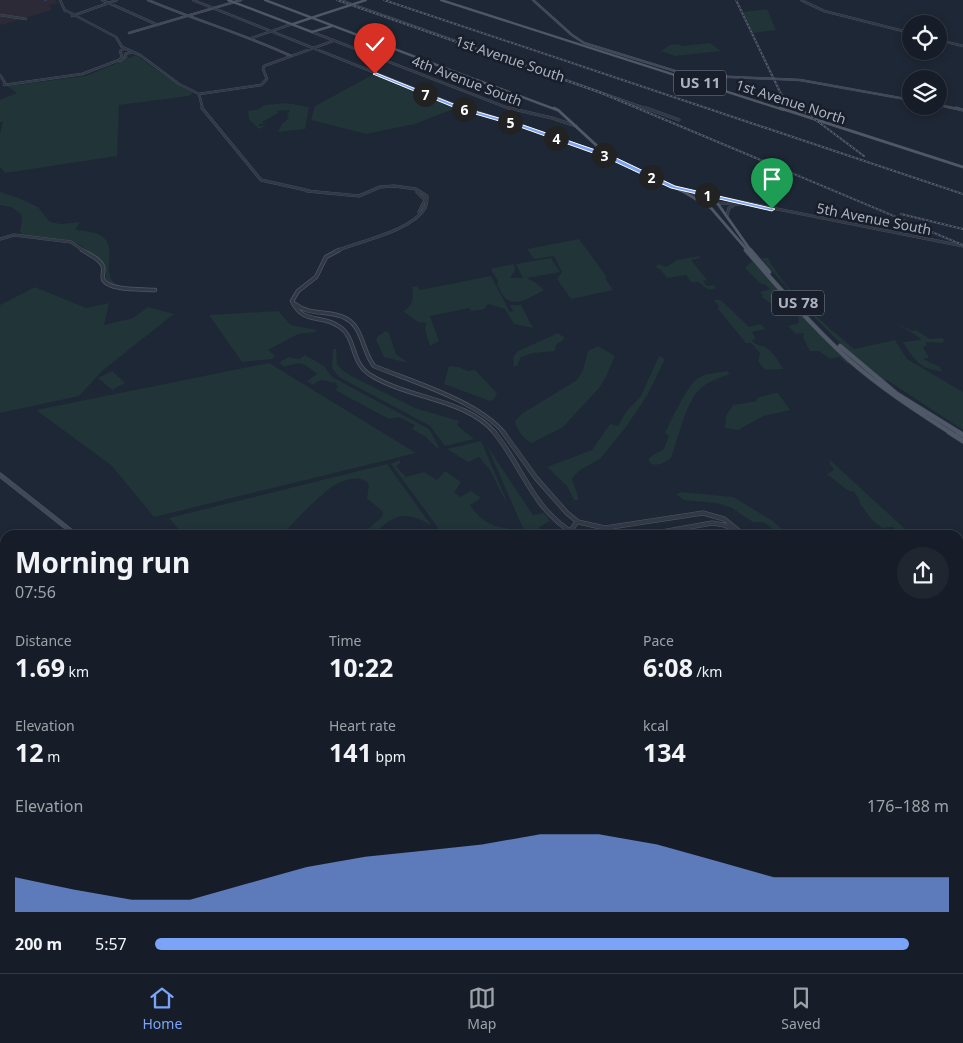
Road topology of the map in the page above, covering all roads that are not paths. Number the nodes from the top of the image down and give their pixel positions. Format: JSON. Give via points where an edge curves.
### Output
{"nodes":[{"id":1,"x":60,"y":0,"type":"edge"},
{"id":2,"x":102,"y":0,"type":"edge"},
{"id":3,"x":117,"y":0,"type":"edge"},
{"id":4,"x":148,"y":0,"type":"edge"},
{"id":5,"x":193,"y":0,"type":"edge"},
{"id":6,"x":228,"y":0,"type":"edge"},
{"id":7,"x":241,"y":0,"type":"edge"},
{"id":8,"x":265,"y":0,"type":"edge"},
{"id":9,"x":340,"y":0,"type":"edge"},
{"id":10,"x":366,"y":0,"type":"edge"},
{"id":11,"x":441,"y":0,"type":"edge"},
{"id":12,"x":533,"y":0,"type":"edge"},
{"id":13,"x":802,"y":0,"type":"edge"},
{"id":14,"x":108,"y":2,"type":"junction"},
{"id":15,"x":236,"y":2,"type":"edge"},
{"id":16,"x":213,"y":8,"type":"junction"},
{"id":17,"x":65,"y":10,"type":"joint"},
{"id":18,"x":0,"y":15,"type":"edge"},
{"id":19,"x":72,"y":16,"type":"junction"},
{"id":20,"x":186,"y":16,"type":"junction"},
{"id":21,"x":312,"y":18,"type":"junction"},
{"id":22,"x":26,"y":19,"type":"dead end"},
{"id":23,"x":555,"y":20,"type":"junction"},
{"id":24,"x":292,"y":24,"type":"junction"},
{"id":25,"x":88,"y":25,"type":"joint"},
{"id":26,"x":158,"y":25,"type":"junction"},
{"id":27,"x":554,"y":25,"type":"dead end"},
{"id":28,"x":332,"y":26,"type":"junction"},
{"id":29,"x":270,"y":31,"type":"junction"},
{"id":30,"x":902,"y":31,"type":"edge"},
{"id":31,"x":104,"y":32,"type":"junction"},
{"id":32,"x":312,"y":32,"type":"junction"},
{"id":33,"x":129,"y":34,"type":"dead end"},
{"id":34,"x":252,"y":38,"type":"junction"},
{"id":35,"x":333,"y":41,"type":"junction"},
{"id":36,"x":947,"y":42,"type":"edge"},
{"id":37,"x":963,"y":46,"type":"edge"},
{"id":38,"x":313,"y":48,"type":"junction"},
{"id":39,"x":125,"y":49,"type":"junction"},
{"id":40,"x":131,"y":51,"type":"junction"},
{"id":41,"x":291,"y":56,"type":"junction"},
{"id":42,"x":0,"y":77,"type":"edge"},
{"id":43,"x":5,"y":84,"type":"junction"},
{"id":44,"x":199,"y":94,"type":"junction"},
{"id":45,"x":902,"y":98,"type":"edge"},
{"id":46,"x":947,"y":107,"type":"edge"},
{"id":47,"x":963,"y":110,"type":"edge"},
{"id":48,"x":568,"y":118,"type":"junction"},
{"id":49,"x":679,"y":120,"type":"dead end"},
{"id":50,"x":563,"y":122,"type":"junction"},
{"id":51,"x":576,"y":126,"type":"junction"},
{"id":52,"x":599,"y":148,"type":"junction"},
{"id":53,"x":594,"y":152,"type":"junction"},
{"id":54,"x":608,"y":156,"type":"junction"},
{"id":55,"x":963,"y":168,"type":"edge"},
{"id":56,"x":673,"y":187,"type":"junction"},
{"id":57,"x":684,"y":192,"type":"junction"},
{"id":58,"x":700,"y":194,"type":"junction"},
{"id":59,"x":718,"y":204,"type":"junction"},
{"id":60,"x":739,"y":204,"type":"junction"},
{"id":61,"x":752,"y":204,"type":"junction"},
{"id":62,"x":727,"y":215,"type":"junction"},
{"id":63,"x":0,"y":239,"type":"edge"},
{"id":64,"x":963,"y":246,"type":"edge"},
{"id":65,"x":155,"y":290,"type":"dead end"},
{"id":66,"x":292,"y":301,"type":"junction"},
{"id":67,"x":963,"y":435,"type":"edge"},
{"id":68,"x":963,"y":441,"type":"edge"},
{"id":69,"x":0,"y":475,"type":"edge"},
{"id":70,"x":577,"y":522,"type":"junction"},
{"id":71,"x":70,"y":530,"type":"edge"},
{"id":72,"x":565,"y":530,"type":"edge"},
{"id":73,"x":572,"y":530,"type":"edge"},
{"id":74,"x":672,"y":530,"type":"edge"},
{"id":75,"x":736,"y":530,"type":"edge"},
{"id":76,"x":739,"y":530,"type":"edge"}],
"edges":[{"from":1,"to":17,"type":"street"},
{"from":2,"to":14,"type":"street"},
{"from":3,"to":14,"type":"street"},
{"from":4,"to":20,"type":"main road"},
{"from":5,"to":16,"type":"street","name":"5th Avenue South"},
{"from":6,"to":15,"type":"main road","name":"4th Avenue South"},
{"from":7,"to":15,"type":"main road"},
{"from":8,"to":21,"type":"main road","number":"US 78"},
{"from":9,"to":49,"type":"street","name":"1st Avenue South"},
{"from":10,"to":21,"type":"main road","bridge":true},
{"from":11,"to":55,"type":"main road","name":"1st Avenue North","number":"US 11"},
{"from":12,"to":23,"type":"main road"},
{"from":13,"to":30,"type":"street","via":[[824,11]]},
{"from":14,"to":19,"type":"street"},
{"from":14,"to":26,"type":"street"},
{"from":15,"to":16,"type":"main road"},
{"from":15,"to":24,"type":"main road","name":"4th Avenue South"},
{"from":16,"to":20,"type":"main road"},
{"from":16,"to":29,"type":"street","name":"5th Avenue South"},
{"from":17,"to":19,"type":"street"},
{"from":18,"to":22,"type":"street"},
{"from":19,"to":25,"type":"street"},
{"from":19,"to":31,"type":"street"},
{"from":20,"to":26,"type":"main road"},
{"from":20,"to":34,"type":"main road"},
{"from":21,"to":24,"type":"main road"},
{"from":21,"to":28,"type":"main road","number":"US 78"},
{"from":23,"to":27,"type":"main road","via":[[557,23]]},
{"from":23,"to":45,"type":"main road","via":[[589,45],[679,73],[800,80]]},
{"from":24,"to":29,"type":"street"},
{"from":24,"to":32,"type":"main road","name":"4th Avenue South"},
{"from":25,"to":31,"type":"street"},
{"from":26,"to":33,"type":"main road"},
{"from":28,"to":32,"type":"main road"},
{"from":28,"to":48,"type":"main road","number":"US 78","via":[[551,107]]},
{"from":29,"to":34,"type":"street"},
{"from":29,"to":38,"type":"street","name":"5th Avenue South"},
{"from":31,"to":39,"type":"street","via":[[116,38]]},
{"from":32,"to":35,"type":"street","name":"4th Avenue South"},
{"from":34,"to":41,"type":"main road"},
{"from":35,"to":38,"type":"street"},
{"from":35,"to":50,"type":"street","name":"4th Avenue South","via":[[516,111]]},
{"from":36,"to":37,"type":"street"},
{"from":38,"to":41,"type":"street"},
{"from":38,"to":53,"type":"street","name":"5th Avenue South","via":[[459,108]]},
{"from":39,"to":40,"type":"street"},
{"from":39,"to":43,"type":"street","via":[[120,51],[122,57],[119,60],[87,73]]},
{"from":40,"to":43,"type":"street","via":[[123,59],[87,74]]},
{"from":40,"to":44,"type":"street"},
{"from":41,"to":44,"type":"street","via":[[264,66],[267,79],[257,86]]},
{"from":42,"to":43,"type":"street"},
{"from":44,"to":66,"type":"street","via":[[202,109],[261,180],[307,191],[359,198],[388,188],[411,190],[420,193],[425,200],[415,218],[330,253],[314,279],[296,293]]},
{"from":46,"to":47,"type":"main road"},
{"from":48,"to":50,"type":"street"},
{"from":48,"to":51,"type":"main road","number":"US 78"},
{"from":50,"to":51,"type":"street","name":"4th Avenue South"},
{"from":51,"to":52,"type":"main road","name":"4th Avenue South","number":"US 78"},
{"from":52,"to":53,"type":"street"},
{"from":52,"to":54,"type":"main road","name":"4th Avenue South","number":"US 78"},
{"from":53,"to":54,"type":"street","name":"5th Avenue South"},
{"from":54,"to":56,"type":"main road","name":"5th Avenue South","number":"US 78"},
{"from":56,"to":57,"type":"main road","name":"5th Avenue South","number":"US 78"},
{"from":56,"to":58,"type":"main road","name":"5th Avenue South","number":"US 78"},
{"from":57,"to":59,"type":"street","name":"5th Avenue South"},
{"from":57,"to":68,"type":"main road","number":"US 78","via":[[716,212],[780,288],[855,365],[902,402]]},
{"from":58,"to":59,"type":"main road","number":"US 78"},
{"from":58,"to":61,"type":"street","name":"5th Avenue South"},
{"from":59,"to":60,"type":"street","name":"5th Avenue South"},
{"from":59,"to":62,"type":"main road","number":"US 78"},
{"from":60,"to":61,"type":"street","name":"5th Avenue South"},
{"from":60,"to":62,"type":"street","via":[[729,207]]},
{"from":61,"to":64,"type":"street","name":"5th Avenue South"},
{"from":62,"to":67,"type":"main road","number":"US 78","via":[[778,282],[850,356],[898,394]]},
{"from":63,"to":65,"type":"street","via":[[11,236],[62,240],[74,244],[100,262],[103,279],[113,287]]},
{"from":66,"to":70,"type":"street","via":[[302,309],[336,315],[350,322],[374,366],[484,413],[504,431],[533,475],[561,509]]},
{"from":66,"to":72,"type":"street","via":[[304,317],[332,323],[342,329],[357,364],[367,374],[464,410],[484,422],[498,436],[548,514]]},
{"from":69,"to":71,"type":"main road"},
{"from":70,"to":73,"type":"street"},
{"from":70,"to":76,"type":"street","via":[[605,528],[694,513],[727,520]]},
{"from":74,"to":75,"type":"street","via":[[712,523]]}]}
